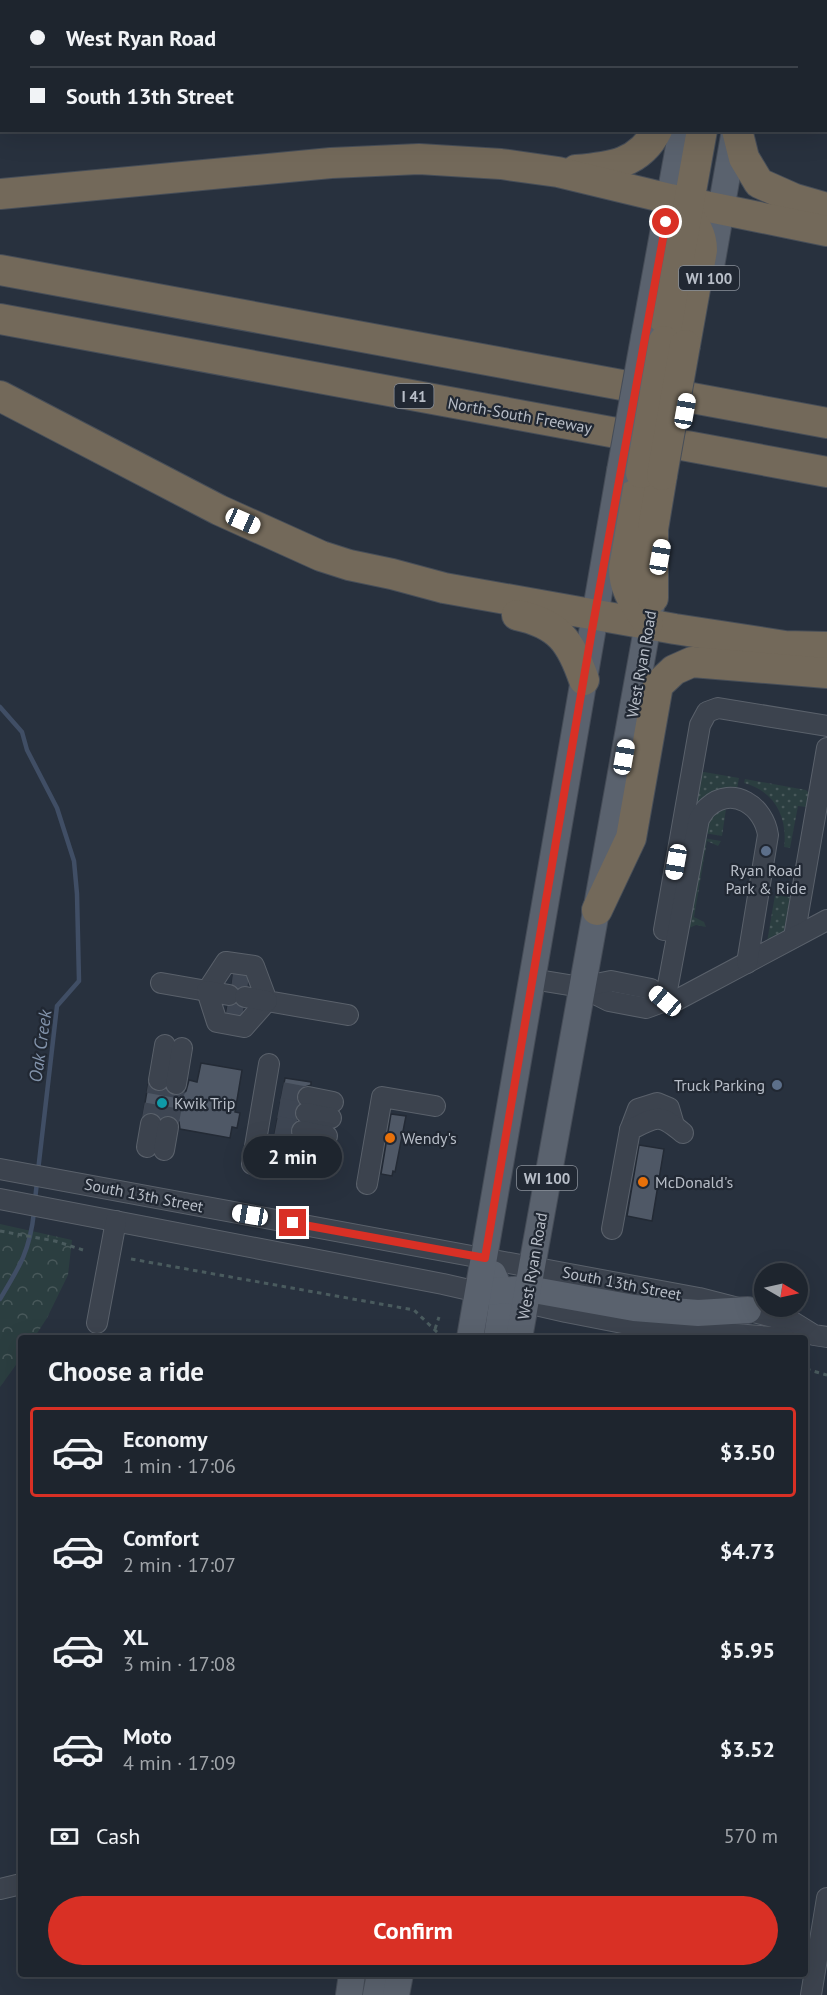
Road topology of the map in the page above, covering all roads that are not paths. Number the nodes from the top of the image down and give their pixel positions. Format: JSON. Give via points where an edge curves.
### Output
{"nodes":[{"id":1,"x":656,"y":132,"type":"edge"},
{"id":2,"x":682,"y":132,"type":"edge"},
{"id":3,"x":701,"y":132,"type":"edge"},
{"id":4,"x":736,"y":132,"type":"edge"},
{"id":5,"x":737,"y":132,"type":"edge"},
{"id":6,"x":558,"y":172,"type":"junction"},
{"id":7,"x":0,"y":194,"type":"edge"},
{"id":8,"x":682,"y":206,"type":"junction"},
{"id":9,"x":827,"y":208,"type":"edge"},
{"id":10,"x":721,"y":210,"type":"junction"},
{"id":11,"x":827,"y":231,"type":"edge"},
{"id":12,"x":0,"y":270,"type":"edge"},
{"id":13,"x":0,"y":319,"type":"edge"},
{"id":14,"x":672,"y":342,"type":"junction"},
{"id":15,"x":0,"y":396,"type":"edge"},
{"id":16,"x":827,"y":423,"type":"edge"},
{"id":17,"x":827,"y":472,"type":"edge"},
{"id":18,"x":649,"y":474,"type":"junction"},
{"id":19,"x":349,"y":565,"type":"junction"},
{"id":20,"x":650,"y":610,"type":"junction"},
{"id":21,"x":595,"y":614,"type":"junction"},
{"id":22,"x":827,"y":647,"type":"edge"},
{"id":23,"x":827,"y":673,"type":"edge"},
{"id":24,"x":584,"y":680,"type":"junction"},
{"id":25,"x":827,"y":726,"type":"edge"},
{"id":26,"x":827,"y":748,"type":"edge"},
{"id":27,"x":597,"y":910,"type":"junction"},
{"id":28,"x":827,"y":920,"type":"edge"},
{"id":29,"x":677,"y":932,"type":"junction"},
{"id":30,"x":794,"y":937,"type":"junction"},
{"id":31,"x":747,"y":963,"type":"junction"},
{"id":32,"x":532,"y":979,"type":"junction"},
{"id":33,"x":160,"y":983,"type":"dead end"},
{"id":34,"x":581,"y":987,"type":"junction"},
{"id":35,"x":207,"y":991,"type":"junction"},
{"id":36,"x":267,"y":1001,"type":"junction"},
{"id":37,"x":665,"y":1001,"type":"junction"},
{"id":38,"x":348,"y":1015,"type":"dead end"},
{"id":39,"x":173,"y":1046,"type":"dead end"},
{"id":40,"x":270,"y":1064,"type":"dead end"},
{"id":41,"x":167,"y":1082,"type":"tunnel mouth"},
{"id":42,"x":435,"y":1106,"type":"dead end"},
{"id":43,"x":160,"y":1125,"type":"tunnel mouth"},
{"id":44,"x":329,"y":1127,"type":"joint"},
{"id":45,"x":679,"y":1129,"type":"dead end"},
{"id":46,"x":156,"y":1148,"type":"dead end"},
{"id":47,"x":252,"y":1164,"type":"dead end"},
{"id":48,"x":0,"y":1169,"type":"edge"},
{"id":49,"x":367,"y":1184,"type":"dead end"},
{"id":50,"x":0,"y":1199,"type":"edge"},
{"id":51,"x":116,"y":1221,"type":"junction"},
{"id":52,"x":612,"y":1229,"type":"dead end"},
{"id":53,"x":485,"y":1258,"type":"junction"},
{"id":54,"x":511,"y":1290,"type":"junction"},
{"id":55,"x":748,"y":1310,"type":"joint"},
{"id":56,"x":97,"y":1323,"type":"dead end"},
{"id":57,"x":474,"y":1335,"type":"edge"},
{"id":58,"x":498,"y":1335,"type":"edge"},
{"id":59,"x":518,"y":1335,"type":"edge"},
{"id":60,"x":750,"y":1335,"type":"edge"},
{"id":61,"x":821,"y":1336,"type":"edge"},
{"id":62,"x":18,"y":1885,"type":"edge"},
{"id":63,"x":0,"y":1889,"type":"edge"},
{"id":64,"x":827,"y":1898,"type":"edge"},
{"id":65,"x":352,"y":1977,"type":"edge"},
{"id":66,"x":379,"y":1977,"type":"edge"},
{"id":67,"x":399,"y":1977,"type":"edge"},
{"id":68,"x":349,"y":1995,"type":"edge"},
{"id":69,"x":376,"y":1995,"type":"edge"},
{"id":70,"x":396,"y":1995,"type":"edge"},
{"id":71,"x":811,"y":1995,"type":"edge"}],
"edges":[{"from":1,"to":6,"type":"highway","via":[[637,156],[608,167]]},
{"from":2,"to":8,"type":"main road","name":"West Ryan Road","number":"WI 100"},
{"from":3,"to":8,"type":"highway"},
{"from":4,"to":10,"type":"main road","name":"West Ryan Road","number":"WI 100"},
{"from":5,"to":9,"type":"highway","via":[[744,158],[759,183]]},
{"from":6,"to":7,"type":"highway","via":[[419,159],[331,163]]},
{"from":6,"to":8,"type":"highway"},
{"from":8,"to":10,"type":"highway"},
{"from":8,"to":14,"type":"main road","name":"West Ryan Road","number":"WI 100"},
{"from":8,"to":14,"type":"highway","via":[[702,240],[702,250]]},
{"from":10,"to":11,"type":"highway"},
{"from":10,"to":14,"type":"main road","name":"West Ryan Road","number":"WI 100"},
{"from":12,"to":16,"type":"highway"},
{"from":13,"to":17,"type":"highway","name":"North-South Freeway","number":"I 41"},
{"from":14,"to":18,"type":"highway","bridge":true},
{"from":14,"to":18,"type":"main road","name":"West Ryan Road","number":"WI 100","bridge":true},
{"from":15,"to":19,"type":"highway","via":[[219,510]]},
{"from":18,"to":20,"type":"highway"},
{"from":18,"to":21,"type":"main road","name":"West Ryan Road","number":"WI 100"},
{"from":19,"to":21,"type":"highway","via":[[444,588]]},
{"from":19,"to":24,"type":"highway","via":[[388,586],[548,624],[576,656]]},
{"from":20,"to":21,"type":"highway"},
{"from":20,"to":22,"type":"highway","via":[[785,646]]},
{"from":20,"to":27,"type":"main road","name":"West Ryan Road","number":"WI 100"},
{"from":21,"to":24,"type":"main road","name":"West Ryan Road","number":"WI 100"},
{"from":23,"to":27,"type":"highway","via":[[692,662],[674,670],[658,685],[631,838]]},
{"from":24,"to":32,"type":"main road","name":"West Ryan Road","number":"WI 100"},
{"from":25,"to":29,"type":"street","via":[[718,708],[707,712],[700,725],[664,930]]},
{"from":26,"to":30,"type":"street"},
{"from":27,"to":34,"type":"main road","name":"West Ryan Road","number":"WI 100"},
{"from":28,"to":30,"type":"street"},
{"from":29,"to":31,"type":"street","via":[[699,819],[707,807],[718,801],[747,801],[767,824],[768,835]]},
{"from":29,"to":37,"type":"street"},
{"from":30,"to":31,"type":"street"},
{"from":31,"to":37,"type":"street","via":[[675,1002]]},
{"from":32,"to":34,"type":"street"},
{"from":32,"to":53,"type":"main road","name":"West Ryan Road","number":"WI 100"},
{"from":33,"to":35,"type":"street"},
{"from":34,"to":37,"type":"street","via":[[609,1001],[646,1008]]},
{"from":34,"to":54,"type":"main road","name":"West Ryan Road","number":"WI 100"},
{"from":35,"to":36,"type":"street"},
{"from":35,"to":36,"type":"street","via":[[217,1022],[244,1027]]},
{"from":35,"to":36,"type":"street","via":[[226,962],[254,966]]},
{"from":36,"to":38,"type":"street"},
{"from":39,"to":41,"type":"street"},
{"from":40,"to":47,"type":"street","via":[[269,1116]]},
{"from":42,"to":49,"type":"street","via":[[382,1097]]},
{"from":43,"to":46,"type":"street"},
{"from":44,"to":44,"type":"street","via":[[304,1122]]},
{"from":45,"to":52,"type":"street","via":[[667,1120],[651,1119],[630,1130]]},
{"from":48,"to":53,"type":"street","name":"South 13th Street"},
{"from":50,"to":51,"type":"street","name":"South 13th Street"},
{"from":51,"to":54,"type":"street","name":"South 13th Street"},
{"from":51,"to":56,"type":"street"},
{"from":53,"to":54,"type":"main road","name":"West Ryan Road","number":"WI 100"},
{"from":53,"to":54,"type":"street","name":"South 13th Street"},
{"from":54,"to":55,"type":"main road","via":[[645,1309],[698,1313]]},
{"from":54,"to":57,"type":"main road","name":"West Ryan Road","number":"WI 100"},
{"from":54,"to":58,"type":"main road"},
{"from":54,"to":59,"type":"main road","name":"West Ryan Road","number":"WI 100"},
{"from":54,"to":60,"type":"street","name":"South 13th Street","via":[[643,1326]]},
{"from":55,"to":61,"type":"street","via":[[793,1322]]},
{"from":62,"to":63,"type":"street"},
{"from":64,"to":71,"type":"street"},
{"from":65,"to":68,"type":"main road"},
{"from":66,"to":69,"type":"main road"},
{"from":67,"to":70,"type":"main road"}]}
